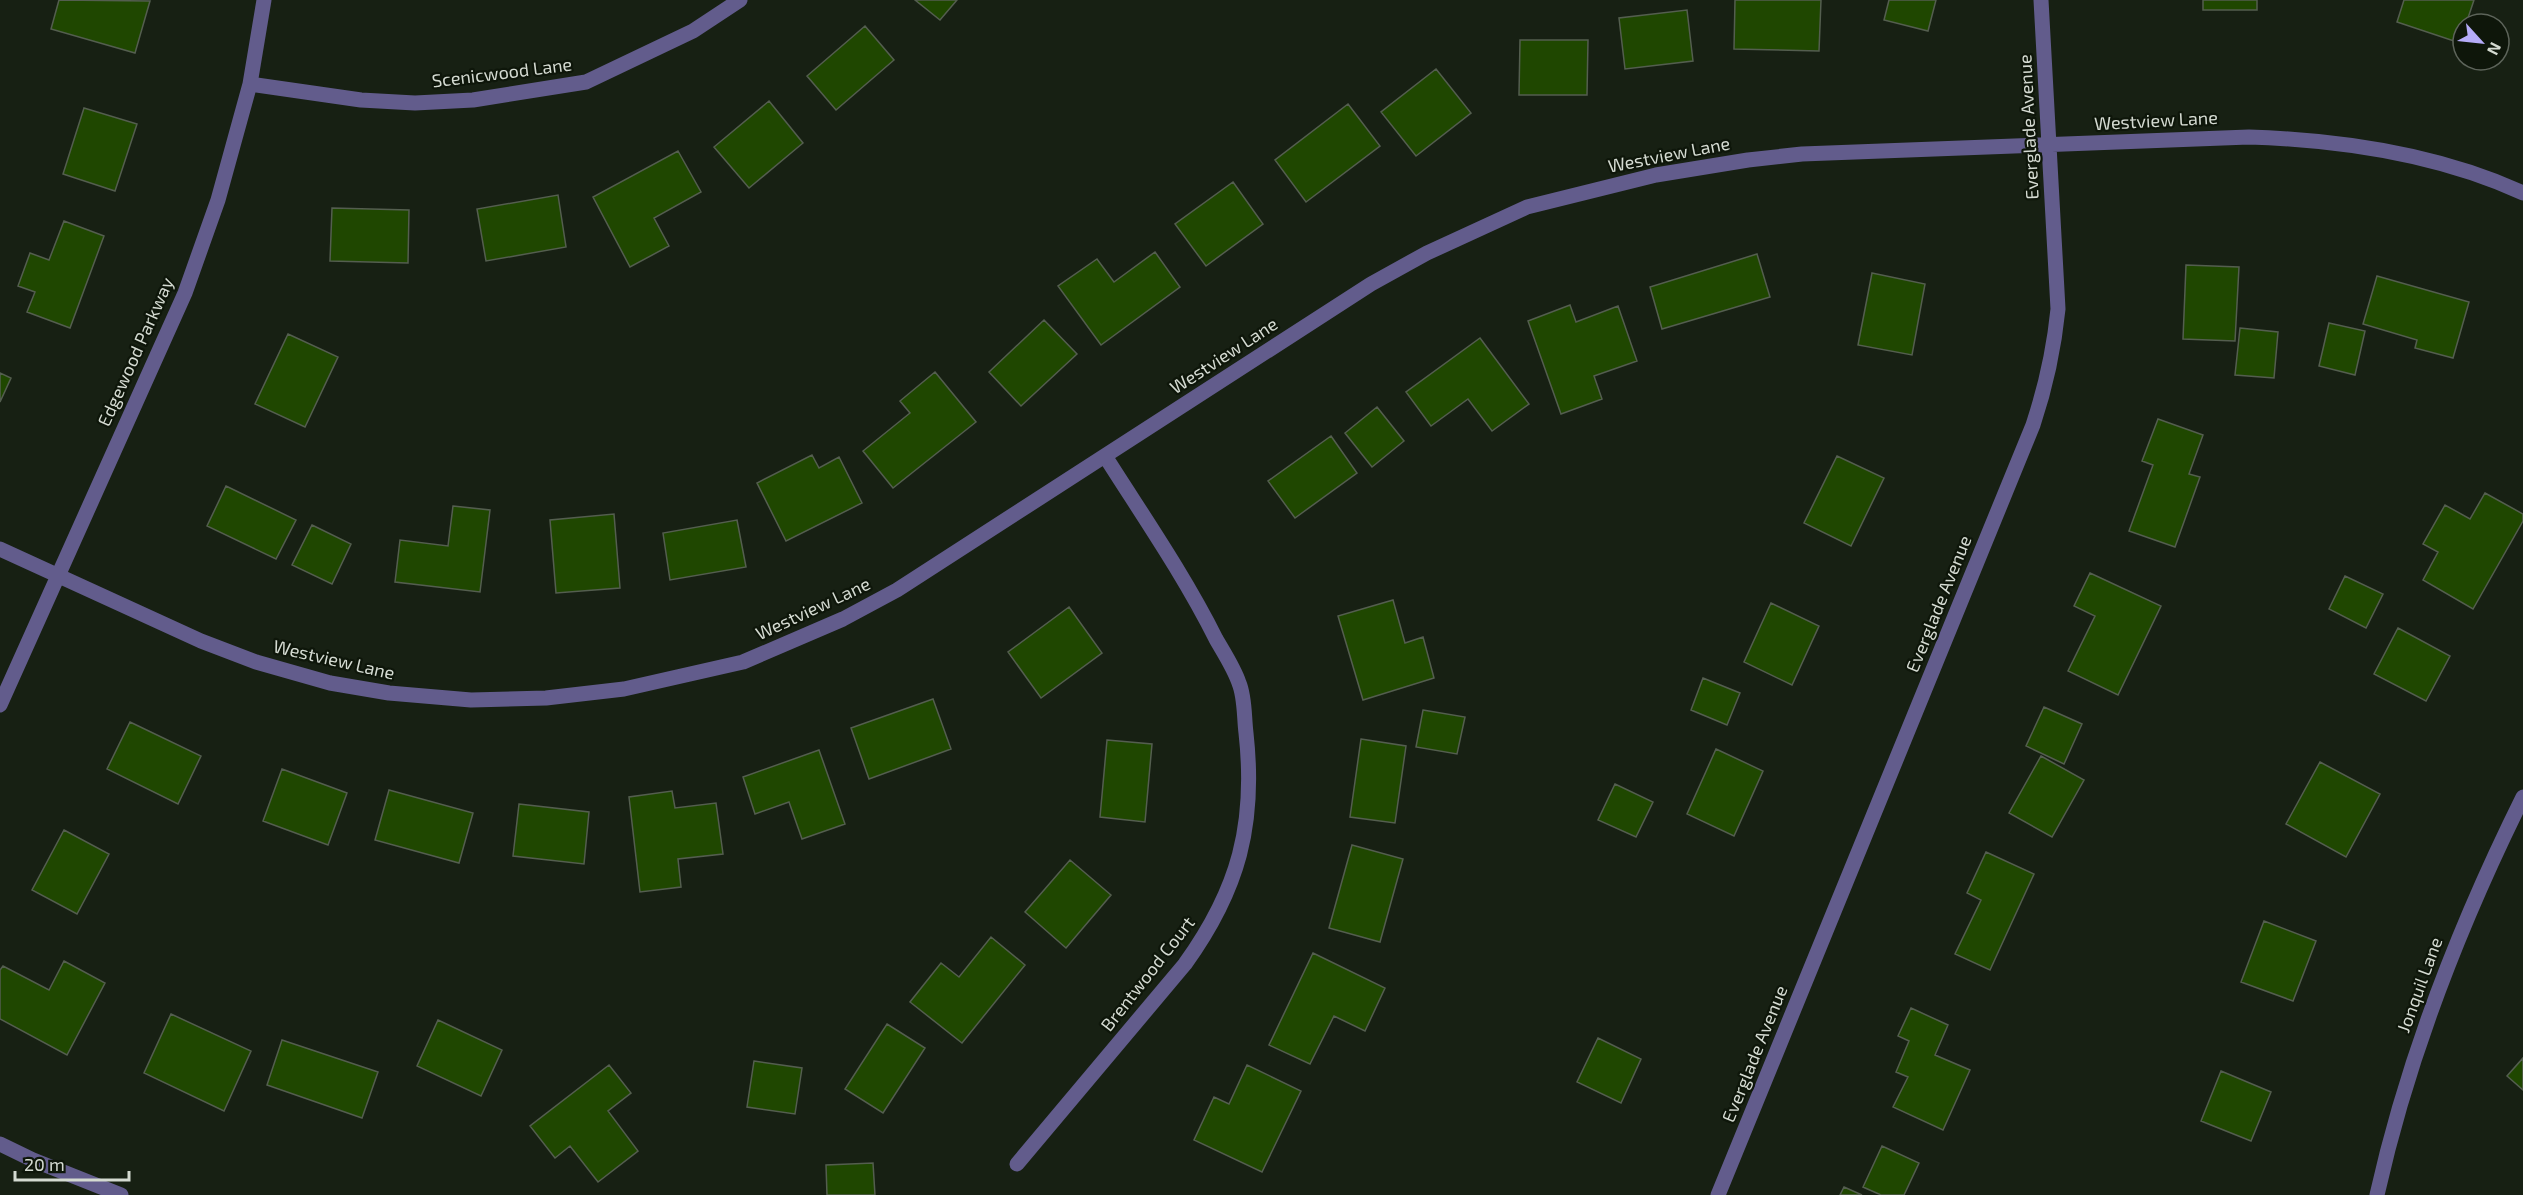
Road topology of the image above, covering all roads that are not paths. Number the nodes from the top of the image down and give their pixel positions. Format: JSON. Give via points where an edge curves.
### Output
{"nodes":[{"id":1,"x":264,"y":0,"type":"edge"},
{"id":2,"x":740,"y":0,"type":"edge"},
{"id":3,"x":2041,"y":0,"type":"edge"},
{"id":4,"x":250,"y":84,"type":"junction"},
{"id":5,"x":2049,"y":146,"type":"junction"},
{"id":6,"x":2523,"y":193,"type":"edge"},
{"id":7,"x":1105,"y":456,"type":"junction"},
{"id":8,"x":0,"y":549,"type":"edge"},
{"id":9,"x":58,"y":575,"type":"junction"},
{"id":10,"x":0,"y":705,"type":"edge"},
{"id":11,"x":2523,"y":797,"type":"edge"},
{"id":12,"x":0,"y":1144,"type":"edge"},
{"id":13,"x":1017,"y":1164,"type":"dead end"},
{"id":14,"x":121,"y":1195,"type":"edge"},
{"id":15,"x":1718,"y":1195,"type":"edge"},
{"id":16,"x":2377,"y":1195,"type":"edge"}],
"edges":[{"from":1,"to":4,"type":"street","name":"Edgewood Parkway"},
{"from":2,"to":4,"type":"street","name":"Scenicwood Lane","via":[[693,31],[586,82],[473,100],[415,103],[361,100]]},
{"from":3,"to":5,"type":"street","name":"Everglade Avenue"},
{"from":4,"to":9,"type":"street","name":"Edgewood Parkway","via":[[218,200],[184,294]]},
{"from":5,"to":6,"type":"street","name":"Westview Lane","via":[[2250,137],[2305,139],[2371,147],[2449,166]]},
{"from":5,"to":7,"type":"street","name":"Westview Lane","via":[[1802,154],[1748,160],[1656,175],[1527,207],[1427,253],[1371,284]]},
{"from":5,"to":15,"type":"street","name":"Everglade Avenue","via":[[2058,309],[2045,389]]},
{"from":7,"to":9,"type":"street","name":"Westview Lane","via":[[897,590],[843,619],[743,662],[624,689],[546,698],[471,700],[389,693],[330,682],[256,662],[201,641]]},
{"from":7,"to":13,"type":"street","name":"Brentwood Court","via":[[1199,606],[1240,685],[1250,797],[1238,861],[1204,938]]},
{"from":8,"to":9,"type":"street","name":"Westview Lane"},
{"from":9,"to":10,"type":"street","name":"Edgewood Parkway"},
{"from":11,"to":16,"type":"street","name":"Jonquil Lane","via":[[2462,927],[2428,1017],[2388,1145]]},
{"from":12,"to":14,"type":"street"}]}
